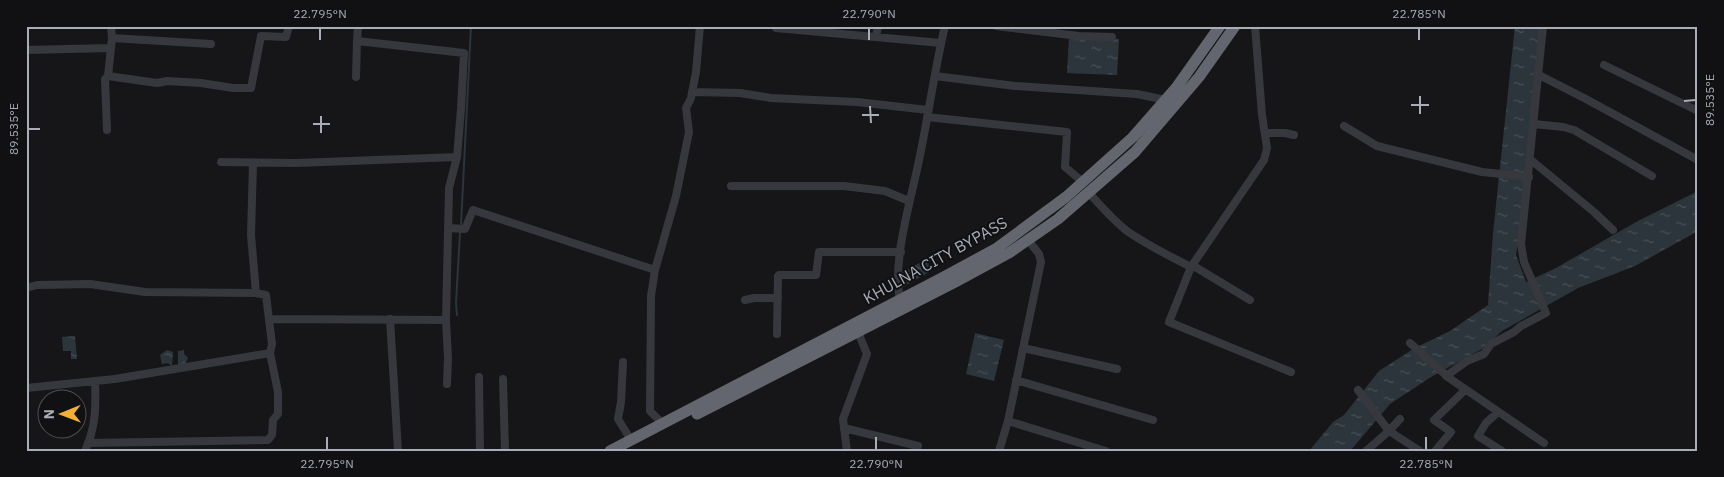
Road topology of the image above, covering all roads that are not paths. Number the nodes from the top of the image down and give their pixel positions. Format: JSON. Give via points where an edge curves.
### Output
{"nodes":[{"id":1,"x":111,"y":26,"type":"edge"},
{"id":2,"x":289,"y":26,"type":"edge"},
{"id":3,"x":358,"y":26,"type":"edge"},
{"id":4,"x":700,"y":26,"type":"edge"},
{"id":5,"x":776,"y":26,"type":"edge"},
{"id":6,"x":878,"y":26,"type":"edge"},
{"id":7,"x":945,"y":26,"type":"edge"},
{"id":8,"x":996,"y":26,"type":"edge"},
{"id":9,"x":1220,"y":26,"type":"edge"},
{"id":10,"x":1234,"y":26,"type":"edge"},
{"id":11,"x":1255,"y":26,"type":"edge"},
{"id":12,"x":1543,"y":26,"type":"edge"},
{"id":13,"x":823,"y":29,"type":"edge"},
{"id":14,"x":876,"y":37,"type":"junction"},
{"id":15,"x":1112,"y":37,"type":"dead end"},
{"id":16,"x":112,"y":38,"type":"junction"},
{"id":17,"x":357,"y":41,"type":"junction"},
{"id":18,"x":941,"y":43,"type":"junction"},
{"id":19,"x":211,"y":44,"type":"dead end"},
{"id":20,"x":110,"y":48,"type":"junction"},
{"id":21,"x":26,"y":50,"type":"edge"},
{"id":22,"x":1604,"y":65,"type":"dead end"},
{"id":23,"x":1537,"y":74,"type":"junction"},
{"id":24,"x":108,"y":76,"type":"junction"},
{"id":25,"x":356,"y":76,"type":"dead end"},
{"id":26,"x":934,"y":76,"type":"junction"},
{"id":27,"x":692,"y":92,"type":"junction"},
{"id":28,"x":1166,"y":100,"type":"junction"},
{"id":29,"x":1698,"y":111,"type":"edge"},
{"id":30,"x":928,"y":113,"type":"junction"},
{"id":31,"x":1534,"y":124,"type":"junction"},
{"id":32,"x":1344,"y":126,"type":"dead end"},
{"id":33,"x":107,"y":130,"type":"dead end"},
{"id":34,"x":1266,"y":133,"type":"junction"},
{"id":35,"x":1294,"y":135,"type":"dead end"},
{"id":36,"x":457,"y":157,"type":"junction"},
{"id":37,"x":1531,"y":160,"type":"junction"},
{"id":38,"x":1698,"y":160,"type":"edge"},
{"id":39,"x":221,"y":162,"type":"dead end"},
{"id":40,"x":253,"y":163,"type":"junction"},
{"id":41,"x":1652,"y":176,"type":"dead end"},
{"id":42,"x":1528,"y":177,"type":"junction"},
{"id":43,"x":1083,"y":182,"type":"junction"},
{"id":44,"x":731,"y":186,"type":"dead end"},
{"id":45,"x":1089,"y":193,"type":"junction"},
{"id":46,"x":909,"y":201,"type":"junction"},
{"id":47,"x":448,"y":228,"type":"junction"},
{"id":48,"x":1612,"y":230,"type":"dead end"},
{"id":49,"x":1028,"y":240,"type":"junction"},
{"id":50,"x":901,"y":252,"type":"junction"},
{"id":51,"x":1192,"y":266,"type":"junction"},
{"id":52,"x":655,"y":270,"type":"junction"},
{"id":53,"x":26,"y":288,"type":"edge"},
{"id":54,"x":256,"y":293,"type":"junction"},
{"id":55,"x":778,"y":298,"type":"junction"},
{"id":56,"x":745,"y":300,"type":"dead end"},
{"id":57,"x":900,"y":300,"type":"junction"},
{"id":58,"x":1250,"y":300,"type":"dead end"},
{"id":59,"x":269,"y":319,"type":"junction"},
{"id":60,"x":390,"y":319,"type":"junction"},
{"id":61,"x":446,"y":320,"type":"junction"},
{"id":62,"x":858,"y":332,"type":"junction"},
{"id":63,"x":777,"y":334,"type":"dead end"},
{"id":64,"x":1411,"y":345,"type":"dead end"},
{"id":65,"x":1023,"y":348,"type":"junction"},
{"id":66,"x":270,"y":353,"type":"junction"},
{"id":67,"x":623,"y":362,"type":"dead end"},
{"id":68,"x":1117,"y":368,"type":"dead end"},
{"id":69,"x":1291,"y":372,"type":"dead end"},
{"id":70,"x":1444,"y":375,"type":"junction"},
{"id":71,"x":479,"y":377,"type":"dead end"},
{"id":72,"x":504,"y":379,"type":"dead end"},
{"id":73,"x":1016,"y":380,"type":"junction"},
{"id":74,"x":95,"y":381,"type":"junction"},
{"id":75,"x":447,"y":384,"type":"dead end"},
{"id":76,"x":26,"y":388,"type":"edge"},
{"id":77,"x":1465,"y":390,"type":"junction"},
{"id":78,"x":1359,"y":392,"type":"dead end"},
{"id":79,"x":1498,"y":412,"type":"junction"},
{"id":80,"x":1400,"y":419,"type":"dead end"},
{"id":81,"x":1153,"y":420,"type":"dead end"},
{"id":82,"x":1008,"y":421,"type":"junction"},
{"id":83,"x":663,"y":424,"type":"junction"},
{"id":84,"x":844,"y":428,"type":"junction"},
{"id":85,"x":1389,"y":431,"type":"junction"},
{"id":86,"x":632,"y":440,"type":"junction"},
{"id":87,"x":1544,"y":443,"type":"dead end"},
{"id":88,"x":918,"y":446,"type":"dead end"},
{"id":89,"x":87,"y":447,"type":"edge"},
{"id":90,"x":398,"y":451,"type":"edge"},
{"id":91,"x":480,"y":451,"type":"edge"},
{"id":92,"x":505,"y":451,"type":"edge"},
{"id":93,"x":610,"y":451,"type":"edge"},
{"id":94,"x":627,"y":451,"type":"edge"},
{"id":95,"x":847,"y":451,"type":"edge"},
{"id":96,"x":999,"y":451,"type":"edge"},
{"id":97,"x":1106,"y":451,"type":"edge"},
{"id":98,"x":1366,"y":451,"type":"edge"},
{"id":99,"x":1420,"y":451,"type":"edge"},
{"id":100,"x":1435,"y":451,"type":"edge"},
{"id":101,"x":1502,"y":451,"type":"edge"}],
"edges":[{"from":1,"to":16,"type":"street"},
{"from":2,"to":24,"type":"street","via":[[286,37],[261,36],[251,88],[167,81],[157,83]]},
{"from":3,"to":17,"type":"street"},
{"from":4,"to":27,"type":"street"},
{"from":5,"to":13,"type":"street"},
{"from":6,"to":14,"type":"street"},
{"from":7,"to":18,"type":"street"},
{"from":8,"to":15,"type":"street"},
{"from":9,"to":28,"type":"highway","name":"KHULNA CITY BYPASS"},
{"from":10,"to":45,"type":"highway","name":"KHULNA CITY BYPASS","via":[[1199,77],[1135,152]]},
{"from":11,"to":34,"type":"street"},
{"from":12,"to":23,"type":"street"},
{"from":13,"to":14,"type":"street"},
{"from":14,"to":18,"type":"street"},
{"from":16,"to":19,"type":"street"},
{"from":16,"to":20,"type":"street"},
{"from":17,"to":25,"type":"street"},
{"from":17,"to":36,"type":"street","via":[[464,54]]},
{"from":18,"to":26,"type":"street"},
{"from":20,"to":21,"type":"street"},
{"from":20,"to":24,"type":"street"},
{"from":22,"to":29,"type":"street"},
{"from":23,"to":31,"type":"street"},
{"from":23,"to":38,"type":"street"},
{"from":24,"to":33,"type":"street"},
{"from":26,"to":28,"type":"street","via":[[1014,86],[1137,94]]},
{"from":26,"to":30,"type":"street"},
{"from":27,"to":30,"type":"street","via":[[857,102]]},
{"from":27,"to":52,"type":"street","via":[[686,108],[688,132],[676,196]]},
{"from":28,"to":43,"type":"highway","name":"KHULNA CITY BYPASS","via":[[1133,137]]},
{"from":30,"to":43,"type":"street","via":[[1067,132],[1065,167]]},
{"from":30,"to":46,"type":"street"},
{"from":31,"to":37,"type":"street"},
{"from":31,"to":41,"type":"street","via":[[1574,130]]},
{"from":32,"to":42,"type":"street","via":[[1377,146],[1460,167]]},
{"from":34,"to":35,"type":"street"},
{"from":34,"to":51,"type":"street","via":[[1264,160]]},
{"from":36,"to":40,"type":"street"},
{"from":36,"to":47,"type":"street","via":[[449,188]]},
{"from":37,"to":42,"type":"street"},
{"from":37,"to":48,"type":"street"},
{"from":39,"to":40,"type":"street"},
{"from":40,"to":54,"type":"street","via":[[251,235]]},
{"from":42,"to":70,"type":"street","via":[[1521,244],[1524,262],[1546,313],[1490,344],[1484,354]]},
{"from":43,"to":57,"type":"highway","name":"KHULNA CITY BYPASS","via":[[997,248]]},
{"from":44,"to":46,"type":"street","via":[[844,186],[885,191]]},
{"from":45,"to":49,"type":"highway","name":"KHULNA CITY BYPASS"},
{"from":45,"to":51,"type":"street","via":[[1127,230],[1154,248]]},
{"from":46,"to":50,"type":"street"},
{"from":47,"to":52,"type":"street","via":[[465,229],[473,210]]},
{"from":47,"to":61,"type":"street"},
{"from":49,"to":62,"type":"highway","name":"KHULNA CITY BYPASS","via":[[957,282]]},
{"from":49,"to":65,"type":"street","via":[[1041,262]]},
{"from":50,"to":55,"type":"street","via":[[819,252],[816,275],[778,276]]},
{"from":50,"to":57,"type":"street"},
{"from":51,"to":58,"type":"street"},
{"from":51,"to":69,"type":"street","via":[[1169,322]]},
{"from":52,"to":83,"type":"street","via":[[651,296],[650,411]]},
{"from":53,"to":54,"type":"street","via":[[90,284],[145,292]]},
{"from":54,"to":59,"type":"street","via":[[266,295]]},
{"from":55,"to":56,"type":"street"},
{"from":55,"to":63,"type":"street"},
{"from":57,"to":83,"type":"highway","name":"KHULNA CITY BYPASS"},
{"from":59,"to":60,"type":"street"},
{"from":59,"to":66,"type":"street"},
{"from":60,"to":61,"type":"street"},
{"from":60,"to":90,"type":"street"},
{"from":61,"to":75,"type":"street"},
{"from":62,"to":84,"type":"street","via":[[867,354],[844,412]]},
{"from":62,"to":94,"type":"highway","name":"KHULNA CITY BYPASS"},
{"from":64,"to":70,"type":"street"},
{"from":65,"to":68,"type":"street"},
{"from":65,"to":73,"type":"street"},
{"from":66,"to":74,"type":"street"},
{"from":66,"to":89,"type":"street","via":[[278,392],[278,414],[273,420],[272,435],[268,440]]},
{"from":67,"to":86,"type":"street","via":[[618,419]]},
{"from":70,"to":77,"type":"street"},
{"from":71,"to":91,"type":"street"},
{"from":72,"to":92,"type":"street"},
{"from":73,"to":81,"type":"street"},
{"from":73,"to":82,"type":"street"},
{"from":74,"to":76,"type":"street"},
{"from":74,"to":89,"type":"street","via":[[96,410]]},
{"from":77,"to":79,"type":"street"},
{"from":77,"to":100,"type":"street","via":[[1434,420],[1451,432]]},
{"from":78,"to":85,"type":"street"},
{"from":79,"to":87,"type":"street"},
{"from":79,"to":101,"type":"street","via":[[1478,436]]},
{"from":80,"to":85,"type":"street"},
{"from":82,"to":96,"type":"street"},
{"from":82,"to":97,"type":"street"},
{"from":83,"to":86,"type":"highway","name":"KHULNA CITY BYPASS"},
{"from":84,"to":88,"type":"street"},
{"from":84,"to":95,"type":"street"},
{"from":85,"to":98,"type":"street"},
{"from":85,"to":99,"type":"street"},
{"from":86,"to":93,"type":"highway","name":"KHULNA CITY BYPASS"}]}
